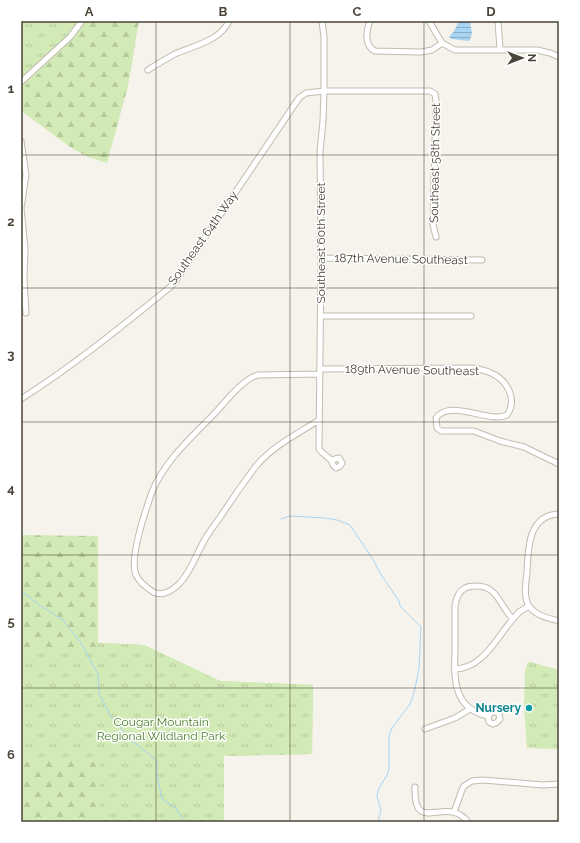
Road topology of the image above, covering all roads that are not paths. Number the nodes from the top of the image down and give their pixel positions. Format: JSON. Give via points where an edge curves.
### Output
{"nodes":[{"id":1,"x":82,"y":21,"type":"edge"},
{"id":2,"x":229,"y":21,"type":"edge"},
{"id":3,"x":322,"y":21,"type":"edge"},
{"id":4,"x":370,"y":21,"type":"edge"},
{"id":5,"x":429,"y":21,"type":"edge"},
{"id":6,"x":498,"y":21,"type":"edge"},
{"id":7,"x":442,"y":43,"type":"junction"},
{"id":8,"x":500,"y":50,"type":"junction"},
{"id":9,"x":559,"y":57,"type":"edge"},
{"id":10,"x":148,"y":70,"type":"dead end"},
{"id":11,"x":21,"y":82,"type":"edge"},
{"id":12,"x":324,"y":91,"type":"junction"},
{"id":13,"x":430,"y":91,"type":"joint"},
{"id":14,"x":21,"y":141,"type":"edge"},
{"id":15,"x":436,"y":237,"type":"dead end"},
{"id":16,"x":321,"y":258,"type":"junction"},
{"id":17,"x":482,"y":260,"type":"dead end"},
{"id":18,"x":26,"y":313,"type":"dead end"},
{"id":19,"x":321,"y":316,"type":"junction"},
{"id":20,"x":471,"y":316,"type":"dead end"},
{"id":21,"x":320,"y":372,"type":"junction"},
{"id":22,"x":21,"y":399,"type":"edge"},
{"id":23,"x":319,"y":420,"type":"junction"},
{"id":24,"x":331,"y":460,"type":"dead end"},
{"id":25,"x":559,"y":464,"type":"edge"},
{"id":26,"x":559,"y":514,"type":"edge"},
{"id":27,"x":529,"y":606,"type":"junction"},
{"id":28,"x":512,"y":618,"type":"junction"},
{"id":29,"x":559,"y":621,"type":"edge"},
{"id":30,"x":454,"y":670,"type":"junction"},
{"id":31,"x":470,"y":709,"type":"junction"},
{"id":32,"x":488,"y":716,"type":"dead end"},
{"id":33,"x":425,"y":729,"type":"dead end"},
{"id":34,"x":559,"y":784,"type":"edge"},
{"id":35,"x":415,"y":787,"type":"dead end"},
{"id":36,"x":454,"y":812,"type":"junction"},
{"id":37,"x":468,"y":822,"type":"edge"}],
"edges":[{"from":1,"to":11,"type":"street","via":[[70,37]]},
{"from":2,"to":10,"type":"street","via":[[225,29],[216,36]]},
{"from":3,"to":12,"type":"street","name":"Southeast 60th Street"},
{"from":4,"to":7,"type":"street","via":[[367,29],[368,43],[375,51],[421,52],[432,50]]},
{"from":5,"to":7,"type":"street"},
{"from":6,"to":8,"type":"street"},
{"from":7,"to":8,"type":"street","via":[[461,50]]},
{"from":8,"to":9,"type":"street","via":[[537,50]]},
{"from":12,"to":13,"type":"street","name":"Southeast 64th Way"},
{"from":12,"to":16,"type":"street","name":"Southeast 60th Street","via":[[320,152]]},
{"from":12,"to":22,"type":"street","name":"Southeast 64th Way","via":[[306,93],[299,98],[175,282],[108,337]]},
{"from":13,"to":15,"type":"street","name":"Southeast 58th Street","via":[[435,94],[436,102],[433,209]]},
{"from":14,"to":18,"type":"street","via":[[26,175],[21,208],[25,249]]},
{"from":16,"to":17,"type":"street","name":"187th Avenue Southeast"},
{"from":16,"to":19,"type":"street","name":"Southeast 60th Street"},
{"from":19,"to":20,"type":"street"},
{"from":19,"to":21,"type":"street","name":"Southeast 60th Street"},
{"from":21,"to":23,"type":"street","name":"Southeast 60th Street"},
{"from":21,"to":23,"type":"street","name":"189th Avenue Southeast","via":[[251,377],[184,444],[167,466],[152,493],[141,525],[135,572],[139,580],[160,594],[172,589],[184,578],[204,540],[260,462],[284,441]]},
{"from":21,"to":25,"type":"street","name":"189th Avenue Southeast","via":[[464,368],[492,373],[503,380],[509,391],[512,401],[509,412],[501,417],[471,412],[441,413],[435,421],[438,430],[474,431],[524,447]]},
{"from":23,"to":24,"type":"street","name":"Southeast 60th Street","via":[[319,449]]},
{"from":26,"to":27,"type":"street","via":[[541,520],[531,535],[525,593]]},
{"from":27,"to":28,"type":"street"},
{"from":27,"to":29,"type":"street","via":[[541,616]]},
{"from":28,"to":30,"type":"street","via":[[480,660],[466,668]]},
{"from":28,"to":30,"type":"street","via":[[493,591],[487,587],[468,586],[458,594],[455,606]]},
{"from":30,"to":31,"type":"street","via":[[456,685]]},
{"from":31,"to":32,"type":"street"},
{"from":31,"to":33,"type":"street"},
{"from":34,"to":36,"type":"street","via":[[472,781],[464,786]]},
{"from":35,"to":36,"type":"street","via":[[416,805],[420,811],[431,814]]},
{"from":36,"to":37,"type":"street"}]}
